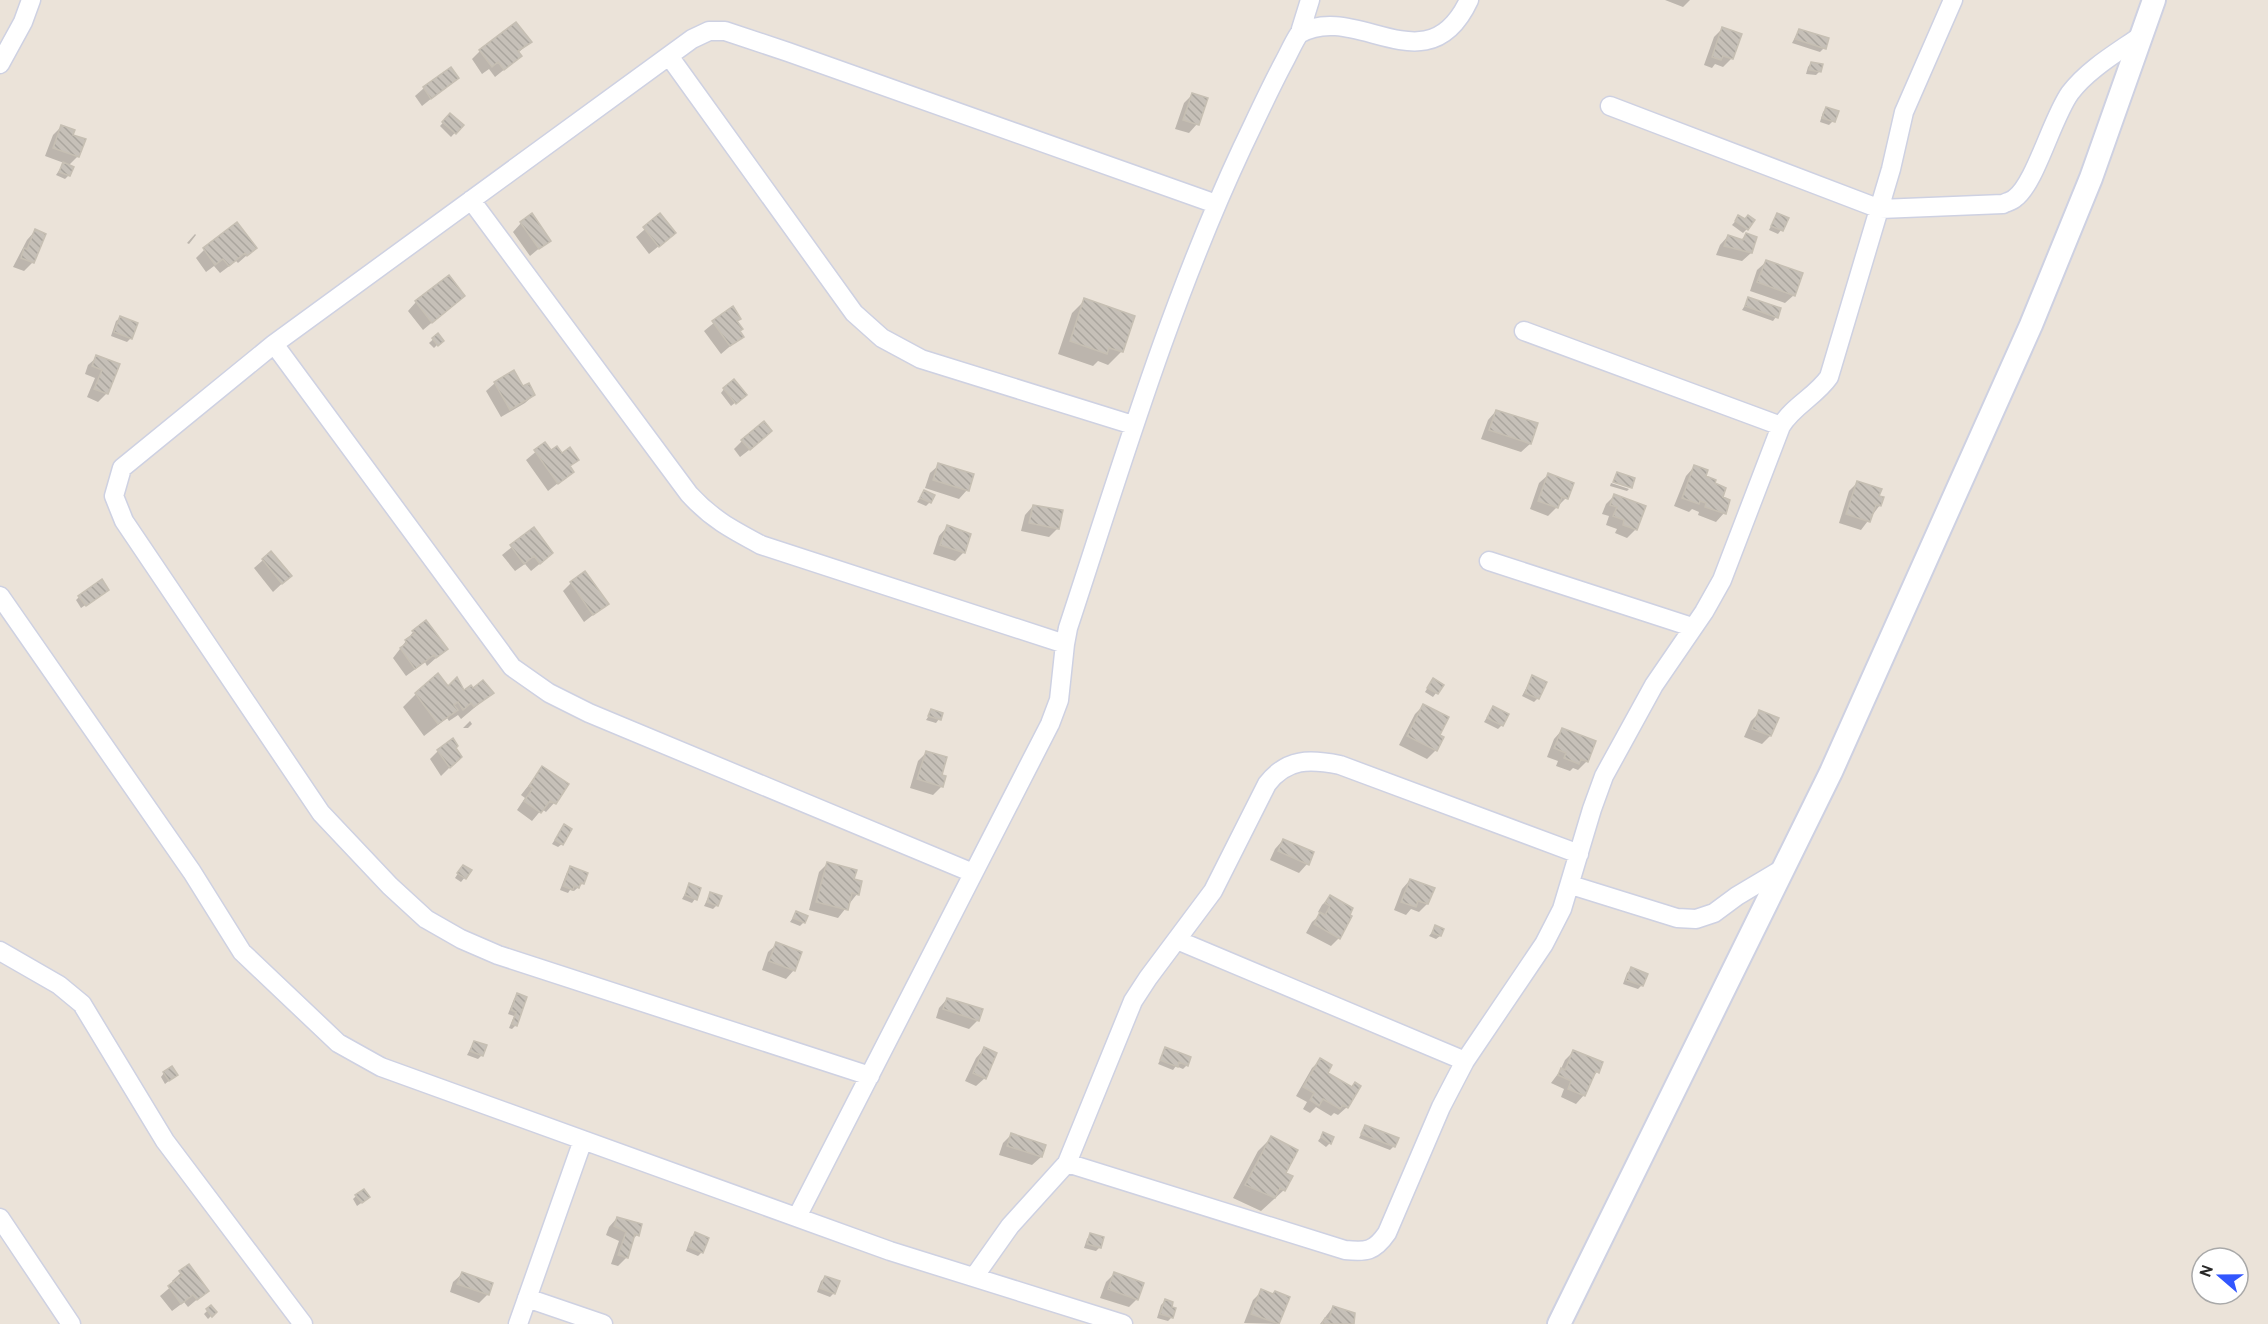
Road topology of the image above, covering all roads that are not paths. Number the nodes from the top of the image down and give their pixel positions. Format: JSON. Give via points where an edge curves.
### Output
{"nodes":[{"id":1,"x":31,"y":0,"type":"edge"},
{"id":2,"x":1310,"y":0,"type":"edge"},
{"id":3,"x":1469,"y":0,"type":"edge"},
{"id":4,"x":1953,"y":0,"type":"edge"},
{"id":5,"x":2154,"y":0,"type":"edge"},
{"id":6,"x":1328,"y":10,"type":"dead end"},
{"id":7,"x":1375,"y":16,"type":"dead end"},
{"id":8,"x":1299,"y":34,"type":"junction"},
{"id":9,"x":2142,"y":35,"type":"junction"},
{"id":10,"x":669,"y":56,"type":"junction"},
{"id":11,"x":0,"y":64,"type":"edge"},
{"id":12,"x":1610,"y":106,"type":"dead end"},
{"id":13,"x":471,"y":200,"type":"junction"},
{"id":14,"x":1216,"y":204,"type":"junction"},
{"id":15,"x":1880,"y":209,"type":"junction"},
{"id":16,"x":1524,"y":331,"type":"dead end"},
{"id":17,"x":274,"y":344,"type":"junction"},
{"id":18,"x":1133,"y":425,"type":"junction"},
{"id":19,"x":1781,"y":426,"type":"junction"},
{"id":20,"x":1489,"y":561,"type":"dead end"},
{"id":21,"x":0,"y":596,"type":"edge"},
{"id":22,"x":1692,"y":627,"type":"junction"},
{"id":23,"x":1065,"y":644,"type":"junction"},
{"id":24,"x":1579,"y":854,"type":"junction"},
{"id":25,"x":1784,"y":868,"type":"junction"},
{"id":26,"x":974,"y":873,"type":"junction"},
{"id":27,"x":1570,"y":885,"type":"junction"},
{"id":28,"x":1176,"y":940,"type":"junction"},
{"id":29,"x":0,"y":951,"type":"edge"},
{"id":30,"x":1465,"y":1061,"type":"junction"},
{"id":31,"x":870,"y":1076,"type":"junction"},
{"id":32,"x":583,"y":1140,"type":"junction"},
{"id":33,"x":1067,"y":1163,"type":"junction"},
{"id":34,"x":0,"y":1218,"type":"edge"},
{"id":35,"x":797,"y":1218,"type":"junction"},
{"id":36,"x":974,"y":1277,"type":"junction"},
{"id":37,"x":527,"y":1298,"type":"junction"},
{"id":38,"x":71,"y":1324,"type":"edge"},
{"id":39,"x":303,"y":1324,"type":"edge"},
{"id":40,"x":518,"y":1324,"type":"edge"},
{"id":41,"x":603,"y":1324,"type":"edge"},
{"id":42,"x":1123,"y":1324,"type":"edge"},
{"id":43,"x":1559,"y":1324,"type":"edge"}],
"edges":[{"from":1,"to":11,"type":"street"},
{"from":2,"to":8,"type":"street"},
{"from":3,"to":7,"type":"street","via":[[1451,27],[1438,32],[1426,33]]},
{"from":4,"to":15,"type":"street","via":[[1904,112]]},
{"from":5,"to":9,"type":"street"},
{"from":6,"to":8,"type":"street"},
{"from":8,"to":14,"type":"street"},
{"from":9,"to":15,"type":"street","via":[[2088,74],[2072,91],[2059,110],[2030,178],[2016,198],[2003,204]]},
{"from":9,"to":25,"type":"street","via":[[2091,178],[2031,325],[1831,772]]},
{"from":10,"to":13,"type":"street"},
{"from":10,"to":14,"type":"street","via":[[709,31],[725,31]]},
{"from":10,"to":18,"type":"street","via":[[854,313],[882,338],[921,359]]},
{"from":12,"to":15,"type":"street"},
{"from":13,"to":17,"type":"street"},
{"from":13,"to":23,"type":"street","via":[[706,513],[761,545]]},
{"from":14,"to":18,"type":"street"},
{"from":15,"to":19,"type":"street","via":[[1829,377]]},
{"from":16,"to":19,"type":"street"},
{"from":17,"to":26,"type":"street","via":[[512,667],[549,693],[589,713]]},
{"from":17,"to":31,"type":"street","via":[[127,462],[114,496],[124,521],[321,813],[426,919],[461,939],[498,955]]},
{"from":18,"to":23,"type":"street"},
{"from":19,"to":22,"type":"street","via":[[1734,553],[1704,612]]},
{"from":20,"to":22,"type":"street"},
{"from":21,"to":32,"type":"street","via":[[192,872],[242,952],[338,1043],[381,1067]]},
{"from":22,"to":24,"type":"street","via":[[1654,685],[1604,776]]},
{"from":23,"to":26,"type":"street","via":[[1059,699],[1050,724]]},
{"from":24,"to":27,"type":"street"},
{"from":24,"to":28,"type":"street","via":[[1340,765],[1290,763],[1267,784],[1213,891]]},
{"from":25,"to":27,"type":"street","via":[[1714,913],[1696,919],[1677,918]]},
{"from":25,"to":43,"type":"street"},
{"from":26,"to":31,"type":"street"},
{"from":27,"to":30,"type":"street","via":[[1544,944]]},
{"from":28,"to":30,"type":"street"},
{"from":28,"to":33,"type":"street","via":[[1133,1001]]},
{"from":29,"to":39,"type":"street","via":[[59,985],[82,1004],[165,1141]]},
{"from":30,"to":33,"type":"street","via":[[1387,1233],[1380,1245],[1371,1250],[1345,1250]]},
{"from":31,"to":35,"type":"street"},
{"from":32,"to":35,"type":"street"},
{"from":32,"to":37,"type":"street"},
{"from":33,"to":36,"type":"street","via":[[1010,1226]]},
{"from":34,"to":38,"type":"street"},
{"from":35,"to":36,"type":"street"},
{"from":36,"to":42,"type":"street"},
{"from":37,"to":40,"type":"street"},
{"from":37,"to":41,"type":"street"}]}
